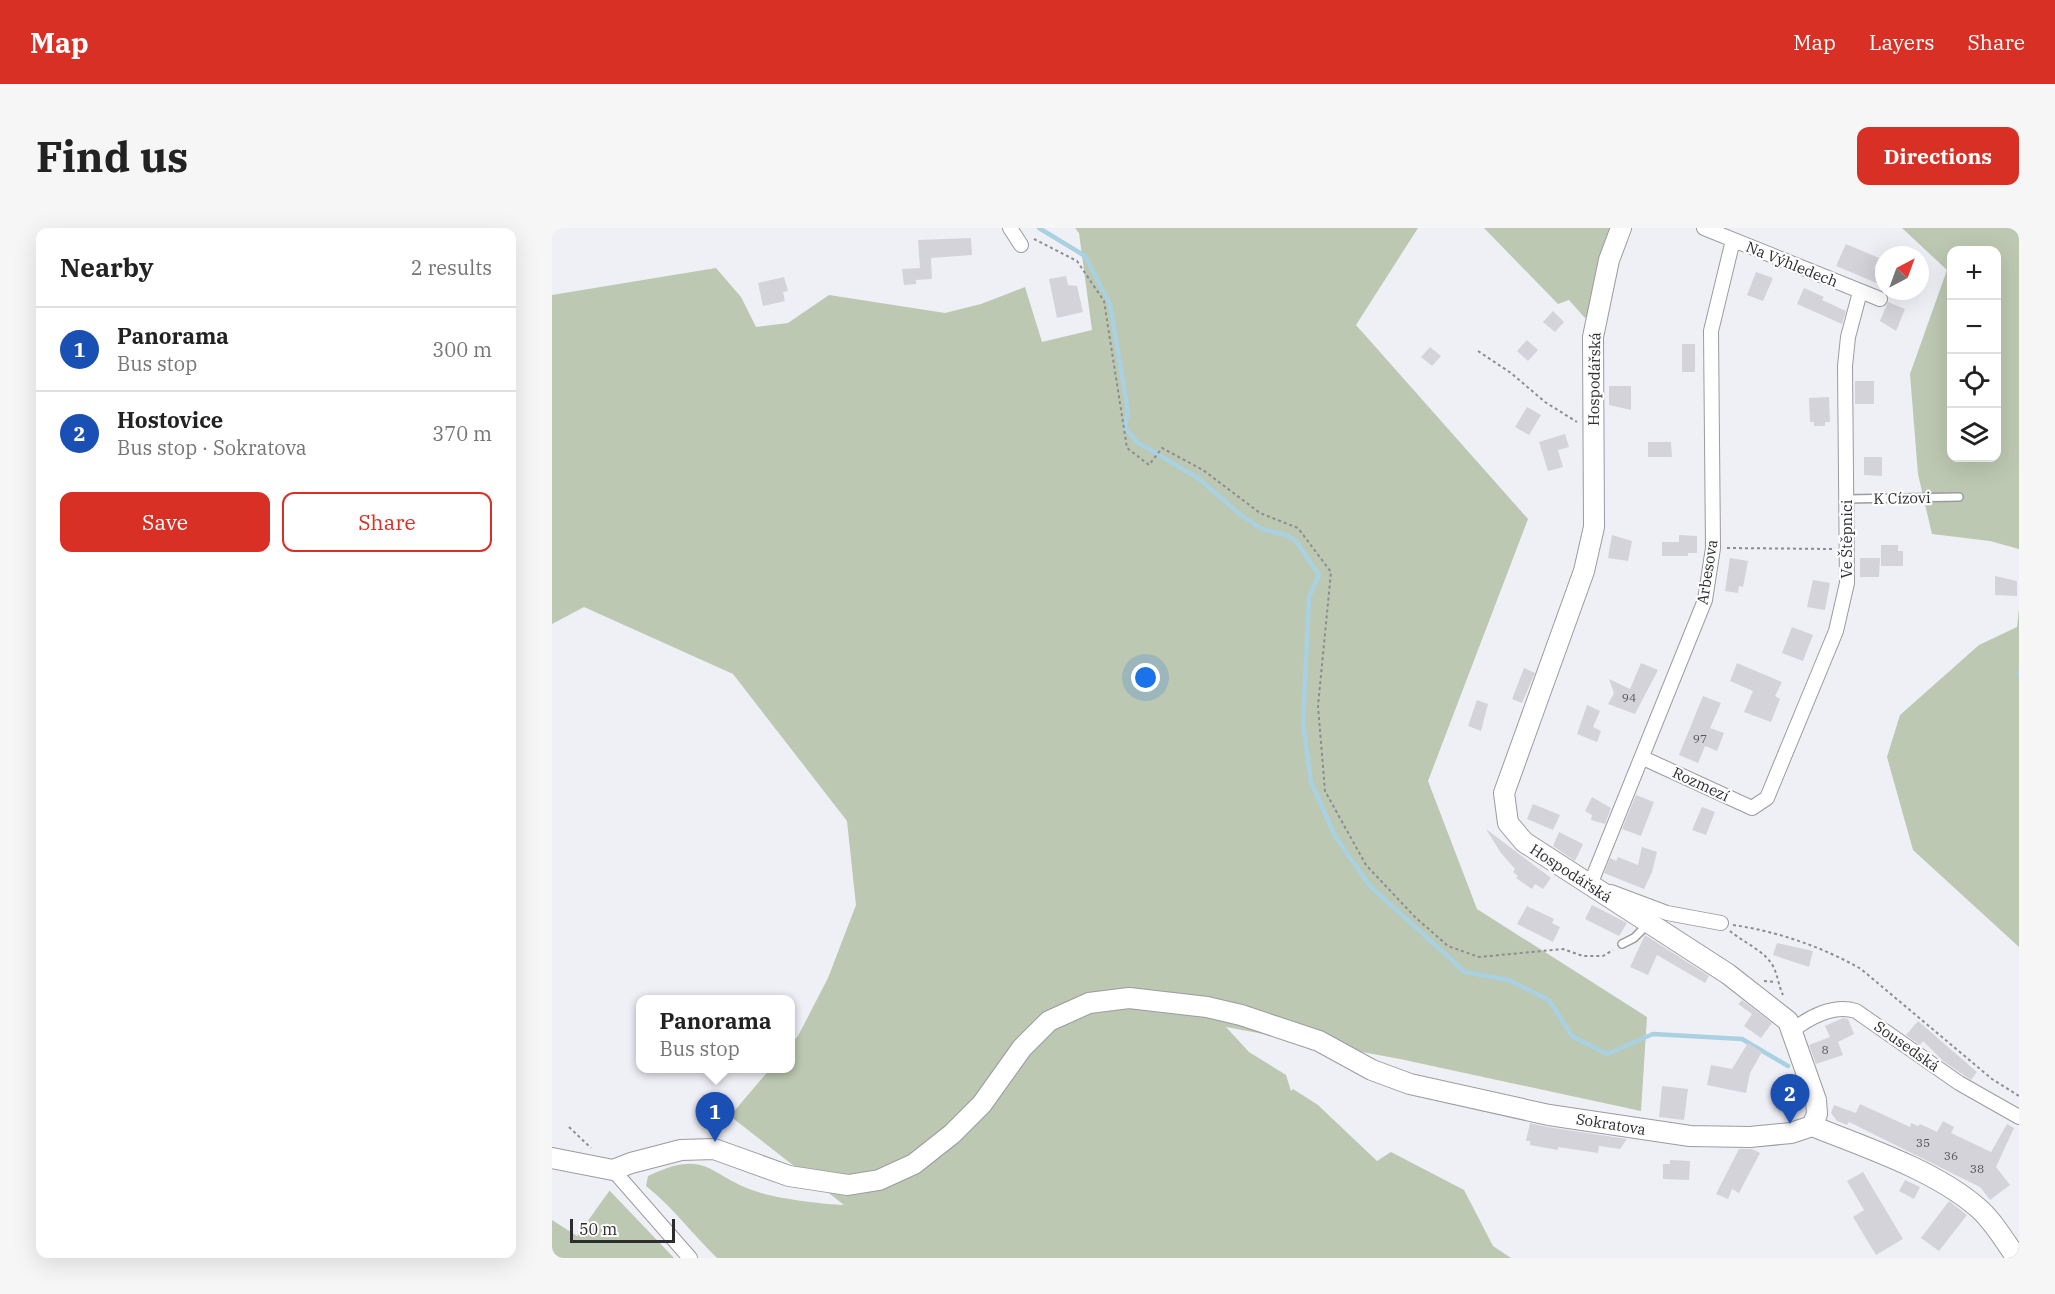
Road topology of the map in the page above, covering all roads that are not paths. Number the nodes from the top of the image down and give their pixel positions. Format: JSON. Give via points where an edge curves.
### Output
{"nodes":[{"id":1,"x":1010,"y":228,"type":"edge"},
{"id":2,"x":1621,"y":228,"type":"edge"},
{"id":3,"x":1704,"y":228,"type":"edge"},
{"id":4,"x":1024,"y":239,"type":"road end"},
{"id":5,"x":1733,"y":240,"type":"junction"},
{"id":6,"x":1860,"y":292,"type":"junction"},
{"id":7,"x":1875,"y":297,"type":"edge"},
{"id":8,"x":1959,"y":497,"type":"dead end"},
{"id":9,"x":1846,"y":499,"type":"junction"},
{"id":10,"x":1643,"y":758,"type":"junction"},
{"id":11,"x":1759,"y":806,"type":"joint"},
{"id":12,"x":1592,"y":887,"type":"junction"},
{"id":13,"x":1650,"y":922,"type":"junction"},
{"id":14,"x":1721,"y":923,"type":"road end"},
{"id":15,"x":1622,"y":944,"type":"road end"},
{"id":16,"x":1792,"y":1031,"type":"junction"},
{"id":17,"x":2019,"y":1117,"type":"edge"},
{"id":18,"x":1812,"y":1125,"type":"junction"},
{"id":19,"x":552,"y":1158,"type":"edge"},
{"id":20,"x":613,"y":1170,"type":"junction"},
{"id":21,"x":690,"y":1258,"type":"edge"},
{"id":22,"x":2017,"y":1258,"type":"edge"}],
"edges":[{"from":1,"to":4,"type":"street"},
{"from":2,"to":12,"type":"street","name":"Hospodářská","via":[[1609,260],[1593,337],[1594,527],[1584,571],[1504,793],[1508,823],[1524,842]]},
{"from":3,"to":5,"type":"street","name":"Na Výhledech"},
{"from":5,"to":6,"type":"street","name":"Na Výhledech"},
{"from":5,"to":10,"type":"street","name":"Arbesova","via":[[1711,331],[1713,548],[1705,600]]},
{"from":6,"to":7,"type":"street","name":"Na Výhledech"},
{"from":6,"to":9,"type":"street","name":"Ve Štěpnici","via":[[1845,366]]},
{"from":8,"to":9,"type":"lane","name":"K Cízovi"},
{"from":9,"to":11,"type":"street","name":"Ve Štěpnici","via":[[1847,582],[1836,631],[1767,798]]},
{"from":10,"to":11,"type":"street","name":"Rozmezí","via":[[1752,808]]},
{"from":10,"to":12,"type":"street","name":"Arbesova"},
{"from":12,"to":13,"type":"street","name":"Hospodářská"},
{"from":12,"to":14,"type":"street","via":[[1667,913]]},
{"from":13,"to":15,"type":"lane"},
{"from":13,"to":16,"type":"street","name":"Hospodářská","via":[[1728,974],[1788,1021]]},
{"from":16,"to":17,"type":"street","name":"Sousedská","via":[[1804,1021],[1843,1007],[1856,1011],[1959,1083]]},
{"from":16,"to":18,"type":"street","name":"Hospodářská","via":[[1816,1100],[1817,1114]]},
{"from":18,"to":20,"type":"street","name":"Sokratova","via":[[1791,1133],[1750,1137],[1690,1136],[1549,1115],[1410,1084],[1372,1070],[1319,1041],[1241,1015],[1129,998],[1089,1003],[1049,1021],[1022,1048],[982,1104],[952,1134],[914,1164],[879,1180],[848,1185],[789,1176],[714,1149],[681,1150]]},
{"from":18,"to":22,"type":"street","via":[[1906,1164],[1964,1198],[1978,1208]]},
{"from":19,"to":20,"type":"street"},
{"from":20,"to":21,"type":"street"}]}
